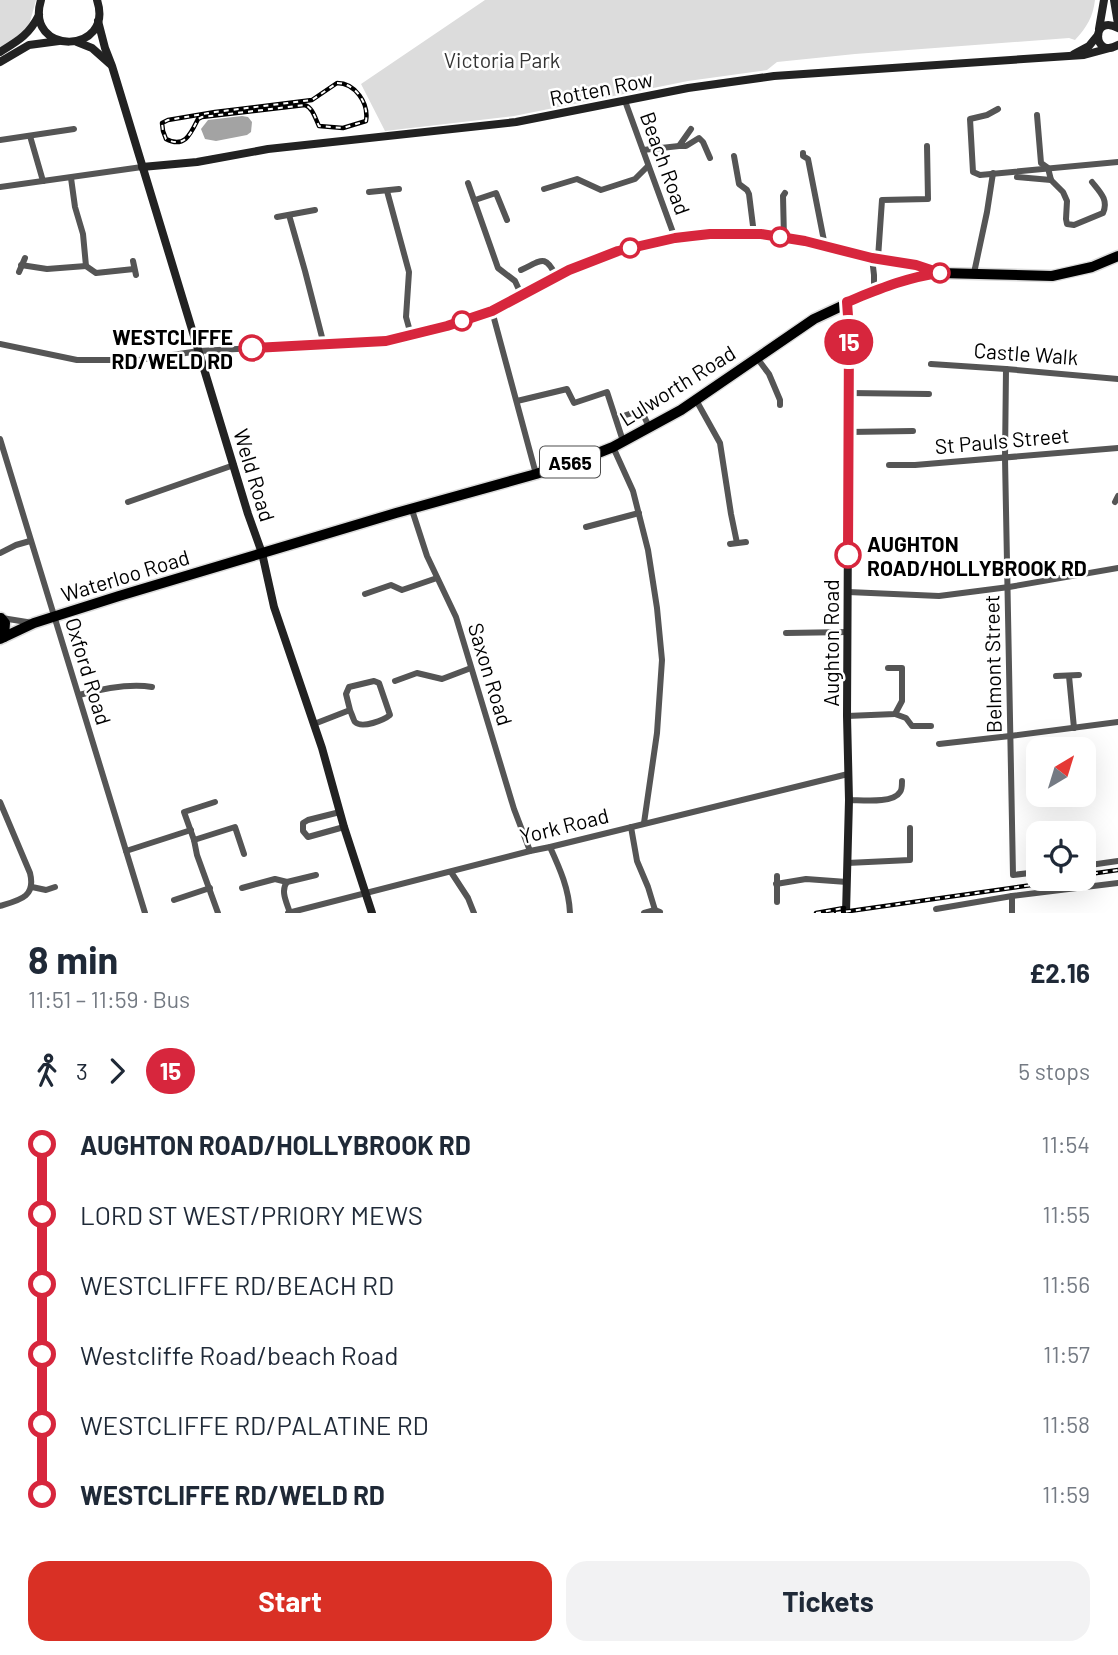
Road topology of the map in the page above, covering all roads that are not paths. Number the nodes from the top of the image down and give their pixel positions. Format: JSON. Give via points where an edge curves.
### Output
{"nodes":[{"id":1,"x":1104,"y":0,"type":"edge"},
{"id":2,"x":1114,"y":0,"type":"edge"},
{"id":3,"x":40,"y":1,"type":"edge"},
{"id":4,"x":98,"y":1,"type":"edge"},
{"id":5,"x":39,"y":15,"type":"junction"},
{"id":6,"x":98,"y":21,"type":"junction"},
{"id":7,"x":1118,"y":26,"type":"edge"},
{"id":8,"x":1098,"y":33,"type":"junction"},
{"id":9,"x":59,"y":41,"type":"junction"},
{"id":10,"x":77,"y":42,"type":"junction"},
{"id":11,"x":1115,"y":48,"type":"edge"},
{"id":12,"x":0,"y":52,"type":"edge"},
{"id":13,"x":1068,"y":55,"type":"junction"},
{"id":14,"x":0,"y":62,"type":"edge"},
{"id":15,"x":112,"y":66,"type":"junction"},
{"id":16,"x":625,"y":101,"type":"junction"},
{"id":17,"x":998,"y":109,"type":"dead end"},
{"id":18,"x":1037,"y":115,"type":"dead end"},
{"id":19,"x":74,"y":129,"type":"dead end"},
{"id":20,"x":691,"y":129,"type":"dead end"},
{"id":21,"x":30,"y":136,"type":"junction"},
{"id":22,"x":0,"y":140,"type":"edge"},
{"id":23,"x":679,"y":146,"type":"junction"},
{"id":24,"x":927,"y":146,"type":"dead end"},
{"id":25,"x":643,"y":150,"type":"junction"},
{"id":26,"x":803,"y":153,"type":"dead end"},
{"id":27,"x":734,"y":156,"type":"dead end"},
{"id":28,"x":710,"y":158,"type":"dead end"},
{"id":29,"x":1118,"y":162,"type":"edge"},
{"id":30,"x":648,"y":166,"type":"junction"},
{"id":31,"x":142,"y":167,"type":"junction"},
{"id":32,"x":1048,"y":168,"type":"junction"},
{"id":33,"x":993,"y":173,"type":"junction"},
{"id":34,"x":1017,"y":177,"type":"dead end"},
{"id":35,"x":71,"y":178,"type":"junction"},
{"id":36,"x":1051,"y":180,"type":"junction"},
{"id":37,"x":43,"y":181,"type":"junction"},
{"id":38,"x":468,"y":183,"type":"dead end"},
{"id":39,"x":1091,"y":183,"type":"dead end"},
{"id":40,"x":0,"y":187,"type":"edge"},
{"id":41,"x":399,"y":189,"type":"dead end"},
{"id":42,"x":544,"y":189,"type":"dead end"},
{"id":43,"x":387,"y":191,"type":"junction"},
{"id":44,"x":369,"y":192,"type":"dead end"},
{"id":45,"x":785,"y":193,"type":"dead end"},
{"id":46,"x":475,"y":200,"type":"junction"},
{"id":47,"x":315,"y":210,"type":"dead end"},
{"id":48,"x":289,"y":215,"type":"junction"},
{"id":49,"x":277,"y":217,"type":"dead end"},
{"id":50,"x":507,"y":220,"type":"dead end"},
{"id":51,"x":754,"y":234,"type":"junction"},
{"id":52,"x":675,"y":238,"type":"junction"},
{"id":53,"x":783,"y":238,"type":"junction"},
{"id":54,"x":825,"y":246,"type":"junction"},
{"id":55,"x":1118,"y":256,"type":"edge"},
{"id":56,"x":875,"y":258,"type":"junction"},
{"id":57,"x":133,"y":261,"type":"dead end"},
{"id":58,"x":22,"y":265,"type":"dead end"},
{"id":59,"x":86,"y":266,"type":"junction"},
{"id":60,"x":521,"y":270,"type":"dead end"},
{"id":61,"x":940,"y":273,"type":"junction"},
{"id":62,"x":974,"y":273,"type":"junction"},
{"id":63,"x":556,"y":276,"type":"junction"},
{"id":64,"x":874,"y":291,"type":"junction"},
{"id":65,"x":521,"y":294,"type":"junction"},
{"id":66,"x":847,"y":302,"type":"junction"},
{"id":67,"x":492,"y":311,"type":"junction"},
{"id":68,"x":411,"y":335,"type":"junction"},
{"id":69,"x":0,"y":344,"type":"edge"},
{"id":70,"x":324,"y":345,"type":"junction"},
{"id":71,"x":198,"y":351,"type":"junction"},
{"id":72,"x":757,"y":358,"type":"junction"},
{"id":73,"x":931,"y":364,"type":"dead end"},
{"id":74,"x":1006,"y":369,"type":"junction"},
{"id":75,"x":1118,"y":379,"type":"edge"},
{"id":76,"x":849,"y":393,"type":"junction"},
{"id":77,"x":929,"y":394,"type":"dead end"},
{"id":78,"x":696,"y":400,"type":"junction"},
{"id":79,"x":517,"y":401,"type":"junction"},
{"id":80,"x":779,"y":405,"type":"dead end"},
{"id":81,"x":626,"y":415,"type":"dead end"},
{"id":82,"x":649,"y":427,"type":"junction"},
{"id":83,"x":913,"y":431,"type":"dead end"},
{"id":84,"x":849,"y":432,"type":"junction"},
{"id":85,"x":0,"y":439,"type":"edge"},
{"id":86,"x":618,"y":444,"type":"junction"},
{"id":87,"x":1118,"y":448,"type":"edge"},
{"id":88,"x":1005,"y":457,"type":"junction"},
{"id":89,"x":234,"y":465,"type":"junction"},
{"id":90,"x":888,"y":465,"type":"dead end"},
{"id":91,"x":536,"y":474,"type":"junction"},
{"id":92,"x":128,"y":502,"type":"dead end"},
{"id":93,"x":412,"y":510,"type":"junction"},
{"id":94,"x":639,"y":513,"type":"junction"},
{"id":95,"x":586,"y":527,"type":"dead end"},
{"id":96,"x":30,"y":541,"type":"junction"},
{"id":97,"x":746,"y":542,"type":"dead end"},
{"id":98,"x":0,"y":553,"type":"edge"},
{"id":99,"x":262,"y":553,"type":"junction"},
{"id":100,"x":1118,"y":568,"type":"edge"},
{"id":101,"x":437,"y":578,"type":"junction"},
{"id":102,"x":1009,"y":587,"type":"junction"},
{"id":103,"x":848,"y":592,"type":"junction"},
{"id":104,"x":365,"y":594,"type":"dead end"},
{"id":105,"x":54,"y":617,"type":"junction"},
{"id":106,"x":0,"y":618,"type":"edge"},
{"id":107,"x":34,"y":623,"type":"junction"},
{"id":108,"x":848,"y":632,"type":"junction"},
{"id":109,"x":786,"y":633,"type":"dead end"},
{"id":110,"x":2,"y":638,"type":"edge"},
{"id":111,"x":471,"y":668,"type":"junction"},
{"id":112,"x":888,"y":668,"type":"dead end"},
{"id":113,"x":1079,"y":675,"type":"dead end"},
{"id":114,"x":1056,"y":676,"type":"dead end"},
{"id":115,"x":1069,"y":676,"type":"junction"},
{"id":116,"x":395,"y":681,"type":"dead end"},
{"id":117,"x":152,"y":687,"type":"dead end"},
{"id":118,"x":79,"y":695,"type":"junction"},
{"id":119,"x":350,"y":710,"type":"junction"},
{"id":120,"x":895,"y":714,"type":"junction"},
{"id":121,"x":847,"y":716,"type":"junction"},
{"id":122,"x":1118,"y":722,"type":"edge"},
{"id":123,"x":314,"y":724,"type":"junction"},
{"id":124,"x":931,"y":726,"type":"dead end"},
{"id":125,"x":1074,"y":728,"type":"junction"},
{"id":126,"x":1010,"y":736,"type":"junction"},
{"id":127,"x":939,"y":744,"type":"dead end"},
{"id":128,"x":848,"y":774,"type":"junction"},
{"id":129,"x":902,"y":781,"type":"dead end"},
{"id":130,"x":849,"y":800,"type":"junction"},
{"id":131,"x":0,"y":802,"type":"edge"},
{"id":132,"x":215,"y":802,"type":"dead end"},
{"id":133,"x":340,"y":812,"type":"junction"},
{"id":134,"x":644,"y":823,"type":"junction"},
{"id":135,"x":344,"y":827,"type":"junction"},
{"id":136,"x":631,"y":827,"type":"junction"},
{"id":137,"x":910,"y":828,"type":"dead end"},
{"id":138,"x":191,"y":830,"type":"junction"},
{"id":139,"x":194,"y":840,"type":"junction"},
{"id":140,"x":550,"y":847,"type":"junction"},
{"id":141,"x":126,"y":851,"type":"junction"},
{"id":142,"x":530,"y":851,"type":"junction"},
{"id":143,"x":244,"y":854,"type":"dead end"},
{"id":144,"x":1118,"y":861,"type":"edge"},
{"id":145,"x":847,"y":863,"type":"junction"},
{"id":146,"x":1096,"y":864,"type":"edge"},
{"id":147,"x":451,"y":872,"type":"junction"},
{"id":148,"x":1026,"y":873,"type":"edge"},
{"id":149,"x":316,"y":875,"type":"dead end"},
{"id":150,"x":287,"y":882,"type":"junction"},
{"id":151,"x":847,"y":882,"type":"junction"},
{"id":152,"x":1118,"y":883,"type":"edge"},
{"id":153,"x":32,"y":887,"type":"junction"},
{"id":154,"x":55,"y":887,"type":"dead end"},
{"id":155,"x":210,"y":888,"type":"junction"},
{"id":156,"x":242,"y":888,"type":"dead end"},
{"id":157,"x":365,"y":893,"type":"junction"},
{"id":158,"x":1012,"y":896,"type":"junction"},
{"id":159,"x":174,"y":900,"type":"dead end"},
{"id":160,"x":778,"y":902,"type":"dead end"},
{"id":161,"x":0,"y":906,"type":"edge"},
{"id":162,"x":936,"y":909,"type":"dead end"},
{"id":163,"x":657,"y":911,"type":"edge"},
{"id":164,"x":145,"y":913,"type":"edge"},
{"id":165,"x":218,"y":913,"type":"edge"},
{"id":166,"x":289,"y":913,"type":"edge"},
{"id":167,"x":372,"y":913,"type":"edge"},
{"id":168,"x":474,"y":913,"type":"edge"},
{"id":169,"x":570,"y":913,"type":"edge"},
{"id":170,"x":644,"y":913,"type":"edge"},
{"id":171,"x":846,"y":913,"type":"edge"},
{"id":172,"x":1012,"y":913,"type":"edge"}],
"edges":[{"from":1,"to":8,"type":"street"},
{"from":2,"to":7,"type":"street"},
{"from":3,"to":5,"type":"street"},
{"from":4,"to":6,"type":"street","name":"Weld Road"},
{"from":5,"to":9,"type":"street","via":[[48,34]]},
{"from":5,"to":12,"type":"street","via":[[25,36]]},
{"from":6,"to":10,"type":"street","via":[[90,34]]},
{"from":6,"to":15,"type":"street","name":"Weld Road"},
{"from":7,"to":8,"type":"street","via":[[1106,25]]},
{"from":8,"to":11,"type":"street","via":[[1101,44]]},
{"from":8,"to":13,"type":"street","name":"Rotten Row","via":[[1086,48]]},
{"from":9,"to":10,"type":"street"},
{"from":9,"to":14,"type":"street","via":[[29,45]]},
{"from":10,"to":15,"type":"street","via":[[92,48]]},
{"from":11,"to":13,"type":"street","name":"Rotten Row"},
{"from":13,"to":16,"type":"street","name":"Rotten Row","via":[[774,76]]},
{"from":15,"to":31,"type":"street","name":"Weld Road"},
{"from":16,"to":25,"type":"street","name":"Beach Road"},
{"from":16,"to":31,"type":"street","name":"Rotten Row","via":[[516,122]]},
{"from":17,"to":33,"type":"street","via":[[970,119],[973,172]]},
{"from":18,"to":32,"type":"street","via":[[1041,163]]},
{"from":19,"to":21,"type":"street"},
{"from":20,"to":23,"type":"street"},
{"from":21,"to":22,"type":"street"},
{"from":21,"to":37,"type":"street"},
{"from":23,"to":25,"type":"street"},
{"from":23,"to":28,"type":"street","via":[[699,138]]},
{"from":24,"to":56,"type":"street","via":[[928,199],[882,200]]},
{"from":25,"to":30,"type":"street","name":"Beach Road"},
{"from":26,"to":54,"type":"street"},
{"from":27,"to":51,"type":"street","via":[[739,184],[749,194]]},
{"from":29,"to":32,"type":"street"},
{"from":30,"to":42,"type":"street","via":[[635,179],[601,190],[577,179]]},
{"from":30,"to":52,"type":"street","name":"Beach Road"},
{"from":31,"to":35,"type":"street"},
{"from":31,"to":71,"type":"street","name":"Weld Road"},
{"from":32,"to":33,"type":"street"},
{"from":32,"to":36,"type":"street"},
{"from":33,"to":62,"type":"street"},
{"from":34,"to":36,"type":"street"},
{"from":35,"to":37,"type":"street"},
{"from":35,"to":59,"type":"street"},
{"from":36,"to":39,"type":"street","via":[[1063,192],[1066,219],[1074,225],[1098,217],[1105,209],[1104,198]]},
{"from":37,"to":40,"type":"street"},
{"from":38,"to":46,"type":"street"},
{"from":41,"to":43,"type":"street"},
{"from":43,"to":44,"type":"street"},
{"from":43,"to":68,"type":"street","via":[[409,272],[406,317]]},
{"from":45,"to":53,"type":"street"},
{"from":46,"to":50,"type":"street","via":[[496,193]]},
{"from":46,"to":65,"type":"street","via":[[498,268]]},
{"from":47,"to":48,"type":"street"},
{"from":48,"to":49,"type":"street"},
{"from":48,"to":70,"type":"street"},
{"from":51,"to":52,"type":"street"},
{"from":51,"to":53,"type":"street"},
{"from":52,"to":63,"type":"street","via":[[618,251]]},
{"from":53,"to":54,"type":"street"},
{"from":54,"to":56,"type":"street"},
{"from":55,"to":62,"type":"highway","number":"A565","via":[[1092,268],[1052,276]]},
{"from":56,"to":61,"type":"street"},
{"from":56,"to":64,"type":"street"},
{"from":57,"to":59,"type":"street","via":[[135,272],[96,273]]},
{"from":58,"to":59,"type":"street","via":[[47,269]]},
{"from":60,"to":63,"type":"street","via":[[547,261]]},
{"from":61,"to":62,"type":"highway","number":"A565"},
{"from":61,"to":64,"type":"highway","name":"Lulworth Road","number":"A565"},
{"from":63,"to":65,"type":"street"},
{"from":64,"to":66,"type":"highway","name":"Lulworth Road","number":"A565"},
{"from":65,"to":67,"type":"street"},
{"from":66,"to":72,"type":"highway","name":"Lulworth Road","number":"A565"},
{"from":66,"to":76,"type":"street","name":"Aughton Road"},
{"from":67,"to":68,"type":"street"},
{"from":67,"to":79,"type":"street"},
{"from":68,"to":70,"type":"street"},
{"from":69,"to":71,"type":"street","via":[[77,360],[139,360]]},
{"from":70,"to":71,"type":"street"},
{"from":71,"to":89,"type":"street","name":"Weld Road"},
{"from":72,"to":78,"type":"highway","name":"Lulworth Road","number":"A565"},
{"from":72,"to":80,"type":"street","via":[[769,373]]},
{"from":73,"to":74,"type":"street","name":"Castle Walk"},
{"from":74,"to":75,"type":"street","name":"Castle Walk"},
{"from":74,"to":88,"type":"street","name":"Belmont Street"},
{"from":76,"to":77,"type":"street"},
{"from":76,"to":84,"type":"street","name":"Aughton Road"},
{"from":78,"to":82,"type":"highway","name":"Lulworth Road","number":"A565"},
{"from":78,"to":97,"type":"street","via":[[720,443],[734,543]]},
{"from":79,"to":86,"type":"street","via":[[567,389],[574,403],[607,392]]},
{"from":79,"to":91,"type":"street"},
{"from":81,"to":82,"type":"street","via":[[639,411]]},
{"from":82,"to":86,"type":"highway","name":"Lulworth Road","number":"A565"},
{"from":83,"to":84,"type":"street"},
{"from":84,"to":103,"type":"street","name":"Aughton Road"},
{"from":85,"to":96,"type":"street","name":"Oxford Road"},
{"from":86,"to":91,"type":"highway","name":"Lulworth Road","number":"A565"},
{"from":86,"to":94,"type":"street"},
{"from":87,"to":88,"type":"street","name":"St Pauls Street"},
{"from":88,"to":90,"type":"street","name":"St Pauls Street"},
{"from":88,"to":102,"type":"street","name":"Belmont Street"},
{"from":89,"to":92,"type":"street"},
{"from":89,"to":99,"type":"street","name":"Weld Road"},
{"from":91,"to":93,"type":"highway","name":"Lulworth Road","number":"A565"},
{"from":93,"to":99,"type":"highway","name":"Lulworth Road","number":"A565"},
{"from":93,"to":101,"type":"street","name":"Saxon Road"},
{"from":94,"to":95,"type":"street"},
{"from":94,"to":134,"type":"street","via":[[662,660]]},
{"from":96,"to":98,"type":"street"},
{"from":96,"to":105,"type":"street","name":"Oxford Road"},
{"from":99,"to":105,"type":"highway","name":"Waterloo Road","number":"A565"},
{"from":99,"to":123,"type":"street","name":"Weld Road","via":[[274,607]]},
{"from":100,"to":102,"type":"street"},
{"from":101,"to":104,"type":"street","via":[[402,590],[391,585]]},
{"from":101,"to":111,"type":"street","name":"Saxon Road","via":[[456,617]]},
{"from":102,"to":103,"type":"street","via":[[939,596]]},
{"from":102,"to":126,"type":"street","name":"Belmont Street"},
{"from":103,"to":108,"type":"street","name":"Aughton Road"},
{"from":105,"to":107,"type":"highway","name":"Waterloo Road","number":"A565"},
{"from":105,"to":118,"type":"street","name":"Oxford Road"},
{"from":106,"to":107,"type":"street"},
{"from":106,"to":110,"type":"highway","via":[[5,623]]},
{"from":107,"to":110,"type":"highway","name":"Waterloo Road","number":"A565"},
{"from":108,"to":109,"type":"street"},
{"from":108,"to":121,"type":"street","name":"Aughton Road"},
{"from":111,"to":116,"type":"street","via":[[442,679],[417,673]]},
{"from":111,"to":142,"type":"street","name":"Saxon Road"},
{"from":112,"to":120,"type":"street","via":[[902,668],[902,701]]},
{"from":113,"to":115,"type":"street"},
{"from":114,"to":115,"type":"street"},
{"from":115,"to":125,"type":"street"},
{"from":117,"to":118,"type":"street","via":[[114,687]]},
{"from":118,"to":141,"type":"street","name":"Oxford Road"},
{"from":119,"to":119,"type":"street","via":[[349,687],[379,682],[388,717],[357,725]]},
{"from":119,"to":123,"type":"street"},
{"from":120,"to":121,"type":"street"},
{"from":120,"to":124,"type":"street","via":[[912,726]]},
{"from":121,"to":128,"type":"street","name":"Aughton Road"},
{"from":122,"to":125,"type":"street"},
{"from":123,"to":133,"type":"street","name":"Weld Road"},
{"from":125,"to":126,"type":"street"},
{"from":126,"to":127,"type":"street"},
{"from":126,"to":148,"type":"street","name":"Belmont Street","via":[[1013,875]]},
{"from":128,"to":130,"type":"street","name":"Aughton Road"},
{"from":128,"to":134,"type":"street","name":"York Road"},
{"from":129,"to":130,"type":"street","via":[[901,791],[888,800]]},
{"from":130,"to":145,"type":"street","name":"Aughton Road"},
{"from":131,"to":153,"type":"street"},
{"from":132,"to":138,"type":"street","via":[[184,812]]},
{"from":133,"to":135,"type":"street","name":"Weld Road"},
{"from":133,"to":135,"type":"street","via":[[308,820],[303,831],[309,837]]},
{"from":134,"to":136,"type":"street","name":"York Road"},
{"from":135,"to":157,"type":"street","name":"Weld Road"},
{"from":136,"to":140,"type":"street","name":"York Road"},
{"from":136,"to":163,"type":"street","via":[[637,861]]},
{"from":137,"to":145,"type":"street","via":[[910,860]]},
{"from":138,"to":139,"type":"street"},
{"from":138,"to":141,"type":"street"},
{"from":139,"to":143,"type":"street","via":[[235,827]]},
{"from":139,"to":155,"type":"street"},
{"from":140,"to":142,"type":"street","name":"York Road"},
{"from":140,"to":169,"type":"street"},
{"from":141,"to":164,"type":"street","name":"Oxford Road"},
{"from":142,"to":147,"type":"street","name":"York Road"},
{"from":144,"to":146,"type":"street"},
{"from":145,"to":151,"type":"street","name":"Aughton Road"},
{"from":147,"to":157,"type":"street","name":"York Road"},
{"from":147,"to":168,"type":"street"},
{"from":149,"to":150,"type":"street"},
{"from":150,"to":156,"type":"street","via":[[275,879]]},
{"from":150,"to":166,"type":"street","via":[[284,891]]},
{"from":151,"to":160,"type":"street","via":[[777,880]]},
{"from":151,"to":171,"type":"street","name":"Aughton Road"},
{"from":152,"to":158,"type":"street"},
{"from":153,"to":154,"type":"street"},
{"from":153,"to":161,"type":"street","via":[[26,896]]},
{"from":155,"to":159,"type":"street"},
{"from":155,"to":165,"type":"street"},
{"from":157,"to":166,"type":"street","name":"York Road"},
{"from":157,"to":167,"type":"street","name":"Weld Road"},
{"from":158,"to":162,"type":"street"},
{"from":158,"to":172,"type":"street"},
{"from":163,"to":170,"type":"street"}]}
